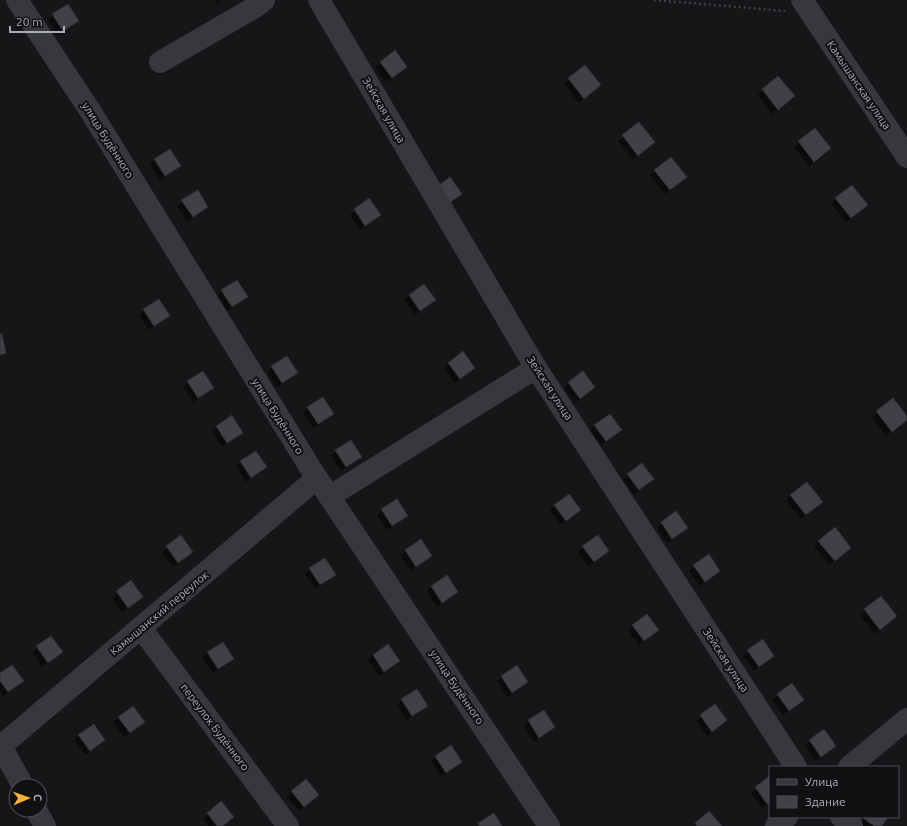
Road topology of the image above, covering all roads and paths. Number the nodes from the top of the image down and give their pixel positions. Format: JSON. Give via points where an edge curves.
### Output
{"nodes":[{"id":1,"x":17,"y":0,"type":"edge"},
{"id":2,"x":264,"y":0,"type":"edge"},
{"id":3,"x":319,"y":0,"type":"edge"},
{"id":4,"x":654,"y":0,"type":"edge"},
{"id":5,"x":806,"y":6,"type":"edge"},
{"id":6,"x":160,"y":62,"type":"dead end"},
{"id":7,"x":907,"y":157,"type":"edge"},
{"id":8,"x":536,"y":368,"type":"junction"},
{"id":9,"x":317,"y":478,"type":"junction"},
{"id":10,"x":330,"y":496,"type":"junction"},
{"id":11,"x":141,"y":628,"type":"junction"},
{"id":12,"x":907,"y":719,"type":"edge"},
{"id":13,"x":0,"y":747,"type":"edge"},
{"id":14,"x":795,"y":766,"type":"edge"},
{"id":15,"x":850,"y":766,"type":"edge"},
{"id":16,"x":18,"y":778,"type":"edge"},
{"id":17,"x":786,"y":818,"type":"edge"},
{"id":18,"x":842,"y":818,"type":"edge"},
{"id":19,"x":288,"y":826,"type":"edge"},
{"id":20,"x":549,"y":826,"type":"edge"},
{"id":21,"x":776,"y":826,"type":"edge"},
{"id":22,"x":852,"y":826,"type":"edge"}],
"edges":[{"from":1,"to":9,"type":"street","name":"улица Будённого","via":[[89,109]]},
{"from":2,"to":6,"type":"street"},
{"from":3,"to":8,"type":"street","name":"Зейская улица"},
{"from":4,"to":5,"type":"path"},
{"from":5,"to":7,"type":"street","name":"Камышанская улица"},
{"from":8,"to":10,"type":"street"},
{"from":8,"to":14,"type":"street","name":"Зейская улица"},
{"from":9,"to":10,"type":"street","name":"улица Будённого"},
{"from":9,"to":11,"type":"street","name":"Камышанский переулок"},
{"from":10,"to":20,"type":"street","name":"улица Будённого"},
{"from":11,"to":13,"type":"street","name":"Камышанский переулок"},
{"from":11,"to":19,"type":"street","name":"переулок Будённого"},
{"from":12,"to":15,"type":"street"},
{"from":13,"to":16,"type":"street"},
{"from":17,"to":21,"type":"street"},
{"from":18,"to":22,"type":"street"}]}
